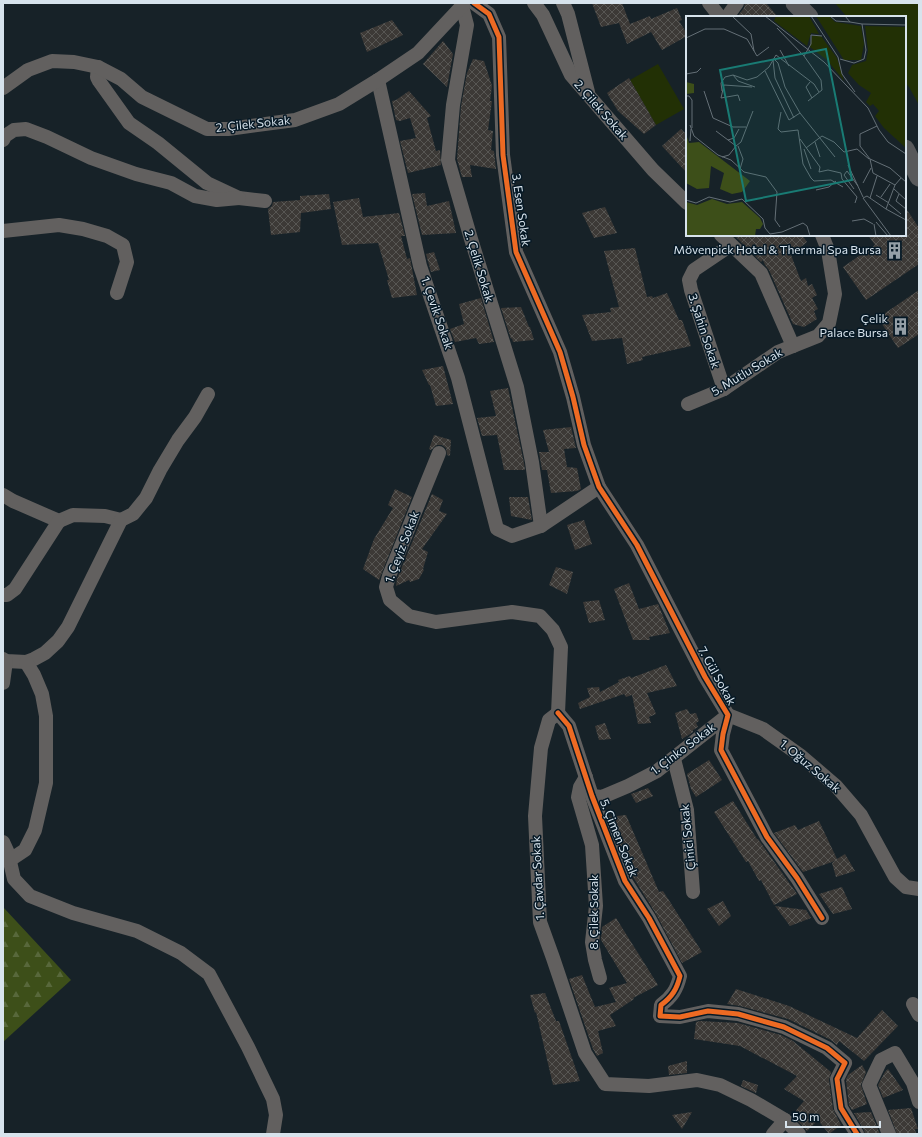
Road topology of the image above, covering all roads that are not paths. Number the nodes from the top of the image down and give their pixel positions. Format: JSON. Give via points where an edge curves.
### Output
{"nodes":[{"id":1,"x":534,"y":3,"type":"edge"},
{"id":2,"x":563,"y":3,"type":"edge"},
{"id":3,"x":709,"y":3,"type":"edge"},
{"id":4,"x":737,"y":3,"type":"edge"},
{"id":5,"x":795,"y":3,"type":"edge"},
{"id":6,"x":466,"y":4,"type":"edge"},
{"id":7,"x":719,"y":16,"type":"edge"},
{"id":8,"x":729,"y":16,"type":"edge"},
{"id":9,"x":808,"y":16,"type":"edge"},
{"id":10,"x":98,"y":67,"type":"junction"},
{"id":11,"x":378,"y":80,"type":"junction"},
{"id":12,"x":3,"y":88,"type":"edge"},
{"id":13,"x":589,"y":96,"type":"junction"},
{"id":14,"x":3,"y":140,"type":"edge"},
{"id":15,"x":906,"y":152,"type":"edge"},
{"id":16,"x":919,"y":177,"type":"edge"},
{"id":17,"x":239,"y":198,"type":"junction"},
{"id":18,"x":266,"y":201,"type":"dead end"},
{"id":19,"x":686,"y":202,"type":"edge"},
{"id":20,"x":3,"y":231,"type":"edge"},
{"id":21,"x":822,"y":236,"type":"edge"},
{"id":22,"x":726,"y":240,"type":"edge"},
{"id":23,"x":117,"y":293,"type":"dead end"},
{"id":24,"x":793,"y":346,"type":"junction"},
{"id":25,"x":724,"y":389,"type":"junction"},
{"id":26,"x":208,"y":394,"type":"dead end"},
{"id":27,"x":688,"y":404,"type":"dead end"},
{"id":28,"x":438,"y":453,"type":"dead end"},
{"id":29,"x":599,"y":487,"type":"junction"},
{"id":30,"x":3,"y":495,"type":"edge"},
{"id":31,"x":121,"y":520,"type":"junction"},
{"id":32,"x":59,"y":521,"type":"junction"},
{"id":33,"x":541,"y":526,"type":"junction"},
{"id":34,"x":3,"y":595,"type":"edge"},
{"id":35,"x":5,"y":660,"type":"edge"},
{"id":36,"x":26,"y":662,"type":"junction"},
{"id":37,"x":3,"y":683,"type":"edge"},
{"id":38,"x":558,"y":713,"type":"junction"},
{"id":39,"x":728,"y":715,"type":"junction"},
{"id":40,"x":674,"y":759,"type":"junction"},
{"id":41,"x":586,"y":777,"type":"junction"},
{"id":42,"x":592,"y":796,"type":"junction"},
{"id":43,"x":3,"y":842,"type":"edge"},
{"id":44,"x":10,"y":860,"type":"junction"},
{"id":45,"x":919,"y":889,"type":"edge"},
{"id":46,"x":693,"y":892,"type":"dead end"},
{"id":47,"x":822,"y":918,"type":"dead end"},
{"id":48,"x":600,"y":978,"type":"dead end"},
{"id":49,"x":919,"y":1102,"type":"edge"},
{"id":50,"x":785,"y":1120,"type":"junction"},
{"id":51,"x":274,"y":1134,"type":"edge"},
{"id":52,"x":773,"y":1134,"type":"edge"},
{"id":53,"x":799,"y":1134,"type":"edge"},
{"id":54,"x":857,"y":1134,"type":"edge"},
{"id":55,"x":889,"y":1134,"type":"edge"}],
"edges":[{"from":1,"to":13,"type":"street","name":"2. Çilek Sokak","via":[[543,15],[571,75]]},
{"from":2,"to":13,"type":"street"},
{"from":3,"to":7,"type":"street"},
{"from":4,"to":8,"type":"street"},
{"from":5,"to":9,"type":"main road"},
{"from":6,"to":11,"type":"street","name":"2. Çilek Sokak","via":[[418,53]]},
{"from":6,"to":29,"type":"street","name":"3. Esen Sokak","via":[[489,14],[499,37],[503,154],[516,252],[560,352],[584,445]]},
{"from":6,"to":33,"type":"street","name":"2. Çelik Sokak","via":[[467,25],[453,105],[448,160],[517,387],[532,462]]},
{"from":10,"to":11,"type":"street","name":"2. Çilek Sokak","via":[[121,79],[142,97],[207,129],[228,129],[295,120],[339,104]]},
{"from":10,"to":12,"type":"street","name":"2. Çilek Sokak","via":[[52,61],[28,70]]},
{"from":10,"to":17,"type":"street","via":[[99,81],[129,123],[158,143],[206,183]]},
{"from":11,"to":33,"type":"street","name":"1. Çevik Sokak","via":[[420,266],[458,378],[497,529],[512,536]]},
{"from":13,"to":19,"type":"street","name":"2. Çilek Sokak","via":[[653,170]]},
{"from":14,"to":17,"type":"street","via":[[14,130],[26,129],[91,158],[136,174],[171,182],[195,196],[217,200]]},
{"from":15,"to":16,"type":"main road"},
{"from":17,"to":18,"type":"street"},
{"from":20,"to":23,"type":"street","via":[[59,225],[107,236],[123,246],[127,262]]},
{"from":21,"to":24,"type":"street","name":"5. Mutlu Sokak","via":[[828,250],[835,294],[829,323],[818,336]]},
{"from":22,"to":24,"type":"street","via":[[761,273]]},
{"from":22,"to":25,"type":"street","name":"3. Şahin Sokak","via":[[694,270],[689,280]]},
{"from":24,"to":25,"type":"street","name":"5. Mutlu Sokak","via":[[778,352]]},
{"from":25,"to":27,"type":"street","name":"5. Mutlu Sokak"},
{"from":26,"to":31,"type":"street","via":[[160,470],[146,498],[133,514]]},
{"from":28,"to":38,"type":"street","name":"1. Çeyiz Sokak","via":[[389,576],[386,587],[390,600],[410,616],[436,622],[512,612],[540,616],[553,630],[561,647]]},
{"from":29,"to":33,"type":"street"},
{"from":29,"to":39,"type":"street","name":"7. Gül Sokak","via":[[637,545],[705,678]]},
{"from":30,"to":32,"type":"street"},
{"from":31,"to":32,"type":"street","via":[[105,516],[74,515]]},
{"from":31,"to":36,"type":"street","via":[[68,627],[58,641],[44,653]]},
{"from":32,"to":34,"type":"street","via":[[15,589]]},
{"from":35,"to":36,"type":"street"},
{"from":35,"to":37,"type":"street"},
{"from":36,"to":44,"type":"street","via":[[42,694],[46,716],[46,783],[35,830],[24,850]]},
{"from":38,"to":41,"type":"street","name":"5. Çimen Sokak","via":[[569,726]]},
{"from":38,"to":50,"type":"street","name":"1. Çavdar Sokak","via":[[549,720],[541,748],[535,816],[540,922],[585,1053],[605,1084],[649,1086],[697,1080],[720,1085]]},
{"from":39,"to":40,"type":"street","name":"1. Çinko Sokak"},
{"from":39,"to":45,"type":"street","name":"1. Oğuz Sokak","via":[[763,729],[801,756],[836,786],[861,815],[895,877],[906,887]]},
{"from":39,"to":47,"type":"street","name":"7. Gül Sokak","via":[[721,750],[768,837]]},
{"from":40,"to":42,"type":"street","name":"1. Çinko Sokak","via":[[628,786],[602,797]]},
{"from":40,"to":46,"type":"street","name":"Çinici Sokak","via":[[687,810]]},
{"from":41,"to":42,"type":"street","name":"5. Çimen Sokak"},
{"from":41,"to":48,"type":"street","name":"8. Çilek Sokak","via":[[578,797],[592,845],[596,906],[592,942]]},
{"from":42,"to":54,"type":"street","name":"5. Çimen Sokak","via":[[625,881],[650,918],[680,976],[677,988],[662,1005],[660,1016],[680,1017],[708,1011],[738,1014],[784,1027],[827,1048],[846,1063],[837,1079],[841,1108]]},
{"from":43,"to":44,"type":"street"},
{"from":44,"to":51,"type":"street","via":[[14,879],[30,896],[73,913],[137,931],[181,953],[209,974],[273,1099],[276,1115]]},
{"from":49,"to":55,"type":"street","via":[[913,1083],[895,1053],[882,1060],[869,1085]]},
{"from":50,"to":52,"type":"street"},
{"from":50,"to":53,"type":"street"}]}
